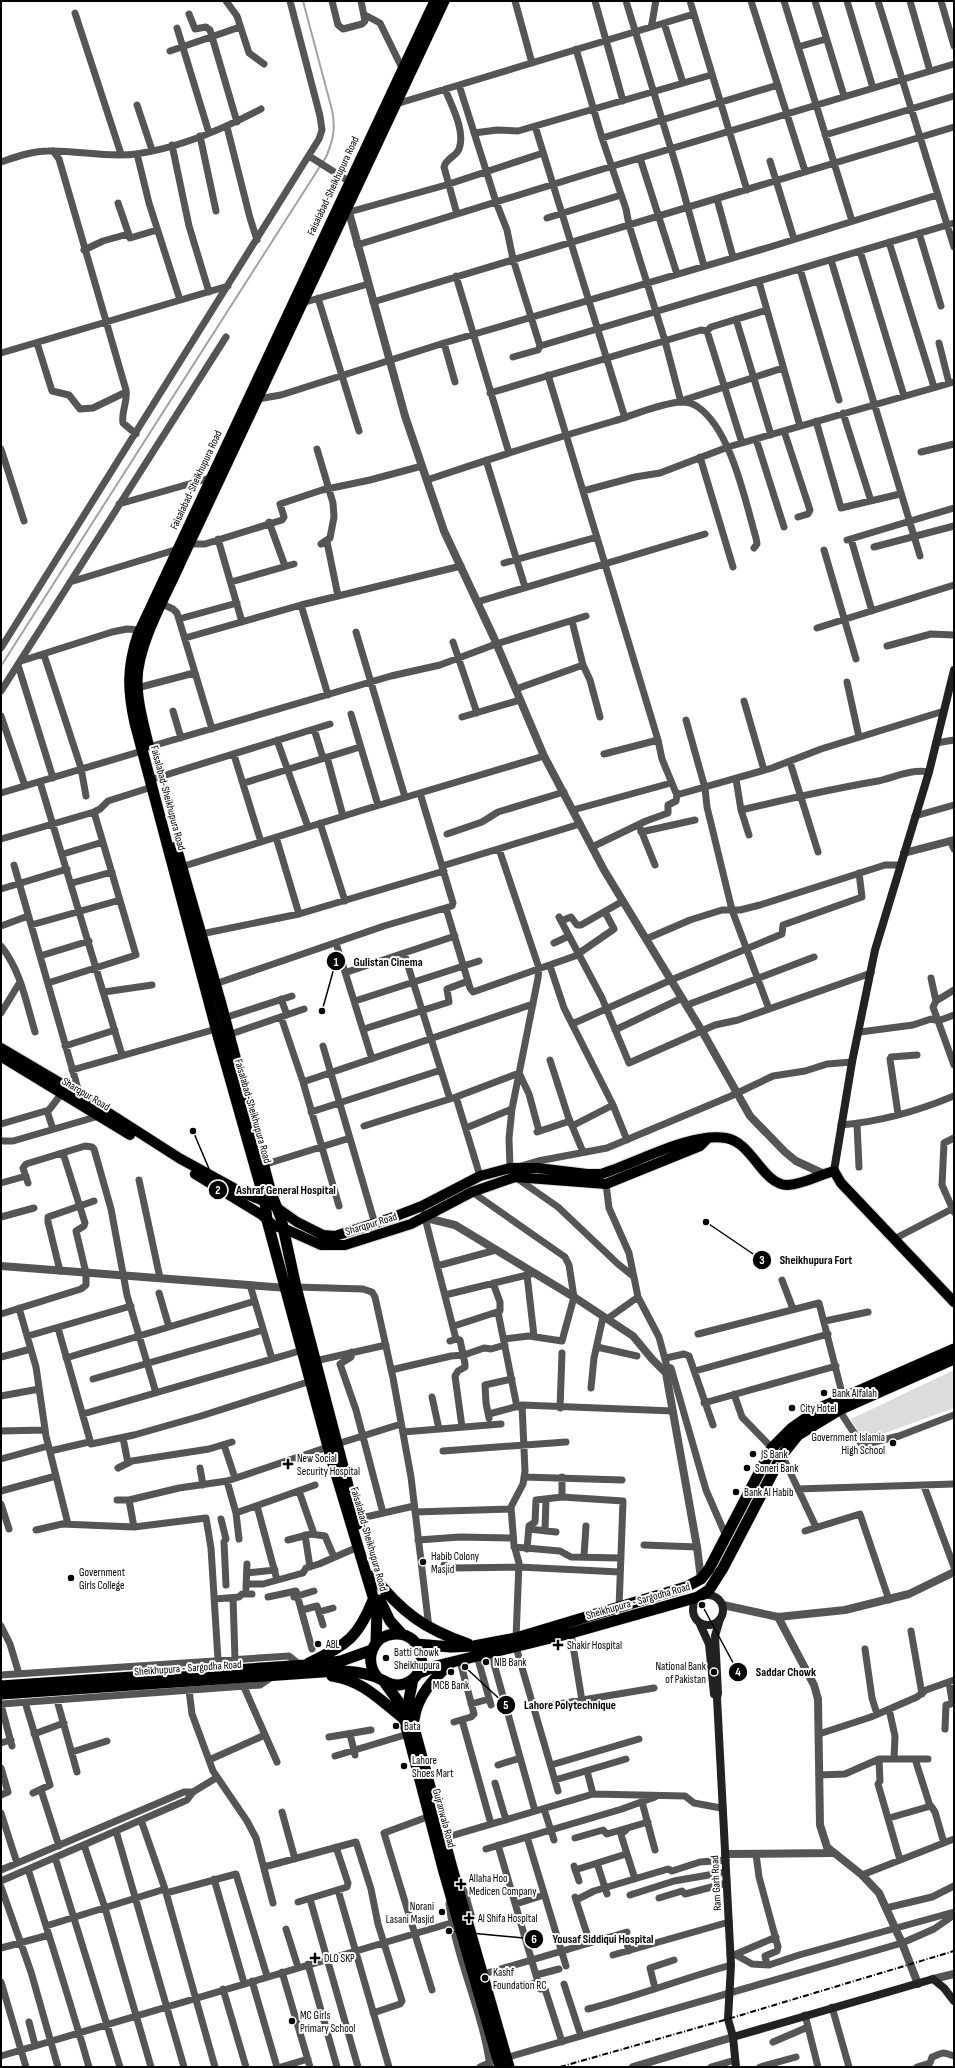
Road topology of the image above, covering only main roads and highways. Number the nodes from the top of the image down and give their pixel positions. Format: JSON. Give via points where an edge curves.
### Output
{"nodes":[{"id":1,"x":435,"y":1,"type":"edge"},
{"id":2,"x":444,"y":1,"type":"edge"},
{"id":3,"x":353,"y":184,"type":"junction"},
{"id":4,"x":176,"y":562,"type":"junction"},
{"id":5,"x":954,"y":670,"type":"edge"},
{"id":6,"x":950,"y":697,"type":"edge"},
{"id":7,"x":146,"y":749,"type":"junction"},
{"id":8,"x":154,"y":782,"type":"junction"},
{"id":9,"x":1,"y":1048,"type":"edge"},
{"id":10,"x":1,"y":1056,"type":"edge"},
{"id":11,"x":707,"y":1139,"type":"junction"},
{"id":12,"x":829,"y":1172,"type":"junction"},
{"id":13,"x":512,"y":1173,"type":"junction"},
{"id":14,"x":266,"y":1202,"type":"junction"},
{"id":15,"x":277,"y":1208,"type":"junction"},
{"id":16,"x":267,"y":1220,"type":"junction"},
{"id":17,"x":283,"y":1228,"type":"junction"},
{"id":18,"x":335,"y":1241,"type":"junction"},
{"id":19,"x":291,"y":1287,"type":"junction"},
{"id":20,"x":954,"y":1302,"type":"edge"},
{"id":21,"x":954,"y":1349,"type":"edge"},
{"id":22,"x":954,"y":1359,"type":"edge"},
{"id":23,"x":904,"y":1369,"type":"junction"},
{"id":24,"x":909,"y":1380,"type":"junction"},
{"id":25,"x":332,"y":1446,"type":"junction"},
{"id":26,"x":714,"y":1559,"type":"junction"},
{"id":27,"x":721,"y":1572,"type":"junction"},
{"id":28,"x":373,"y":1576,"type":"junction"},
{"id":29,"x":703,"y":1577,"type":"junction"},
{"id":30,"x":712,"y":1584,"type":"junction"},
{"id":31,"x":698,"y":1597,"type":"junction"},
{"id":32,"x":373,"y":1600,"type":"junction"},
{"id":33,"x":720,"y":1619,"type":"junction"},
{"id":34,"x":699,"y":1622,"type":"junction"},
{"id":35,"x":402,"y":1634,"type":"junction"},
{"id":36,"x":516,"y":1642,"type":"junction"},
{"id":37,"x":416,"y":1644,"type":"junction"},
{"id":38,"x":374,"y":1646,"type":"junction"},
{"id":39,"x":475,"y":1651,"type":"junction"},
{"id":40,"x":455,"y":1662,"type":"junction"},
{"id":41,"x":303,"y":1668,"type":"junction"},
{"id":42,"x":415,"y":1677,"type":"junction"},
{"id":43,"x":381,"y":1680,"type":"junction"},
{"id":44,"x":1,"y":1686,"type":"edge"},
{"id":45,"x":1,"y":1694,"type":"edge"},
{"id":46,"x":717,"y":1698,"type":"junction"},
{"id":47,"x":403,"y":1718,"type":"junction"},
{"id":48,"x":414,"y":1722,"type":"junction"},
{"id":49,"x":448,"y":1870,"type":"junction"},
{"id":50,"x":954,"y":2001,"type":"edge"},
{"id":51,"x":733,"y":2037,"type":"junction"},
{"id":52,"x":510,"y":2062,"type":"edge"},
{"id":53,"x":736,"y":2063,"type":"edge"},
{"id":54,"x":500,"y":2067,"type":"edge"}],
"edges":[{"from":1,"to":3,"type":"highway","name":"Faisalabad-Sheikhupura Road"},
{"from":2,"to":3,"type":"highway","name":"Faisalabad-Sheikhupura Road","via":[[396,104]]},
{"from":3,"to":4,"type":"highway","name":"Faisalabad-Sheikhupura Road","via":[[210,478],[178,549]]},
{"from":3,"to":4,"type":"highway","name":"Faisalabad-Sheikhupura Road","via":[[348,209],[189,544]]},
{"from":4,"to":7,"type":"highway","name":"Faisalabad-Sheikhupura Road","via":[[139,659],[137,688]]},
{"from":4,"to":7,"type":"highway","name":"Faisalabad-Sheikhupura Road","via":[[141,630],[132,656],[128,681],[130,702]]},
{"from":5,"to":6,"type":"main road"},
{"from":6,"to":12,"type":"main road","via":[[875,950],[841,1125]]},
{"from":7,"to":8,"type":"highway","name":"Faisalabad-Sheikhupura Road"},
{"from":8,"to":14,"type":"highway","name":"Faisalabad-Sheikhupura Road","via":[[216,1029]]},
{"from":8,"to":15,"type":"highway","name":"Faisalabad-Sheikhupura Road","via":[[201,934]]},
{"from":9,"to":14,"type":"main road","name":"Sharqpur Road","via":[[179,1158],[239,1191]]},
{"from":10,"to":16,"type":"main road","name":"Sharqpur Road"},
{"from":11,"to":12,"type":"main road","name":"Sharqpur Road","via":[[728,1138],[746,1148],[771,1178],[780,1184],[788,1185]]},
{"from":11,"to":13,"type":"main road","name":"Sharqpur Road","via":[[697,1138],[601,1174],[537,1168]]},
{"from":11,"to":13,"type":"main road","name":"Sharqpur Road","via":[[700,1146],[606,1184]]},
{"from":12,"to":20,"type":"main road"},
{"from":13,"to":18,"type":"main road","name":"Sharqpur Road","via":[[480,1176],[422,1206]]},
{"from":13,"to":18,"type":"main road","name":"Sharqpur Road","via":[[426,1218],[346,1245]]},
{"from":14,"to":15,"type":"main road","name":"Sharqpur Road"},
{"from":14,"to":16,"type":"highway","name":"Faisalabad-Sheikhupura Road"},
{"from":15,"to":17,"type":"highway","name":"Faisalabad-Sheikhupura Road"},
{"from":15,"to":18,"type":"main road","name":"Sharqpur Road"},
{"from":16,"to":17,"type":"main road","name":"Sharqpur Road","via":[[274,1226]]},
{"from":16,"to":19,"type":"highway","name":"Faisalabad-Sheikhupura Road"},
{"from":17,"to":18,"type":"main road","name":"Sharqpur Road","via":[[321,1245]]},
{"from":17,"to":19,"type":"highway","name":"Faisalabad-Sheikhupura Road"},
{"from":19,"to":25,"type":"highway","name":"Faisalabad-Sheikhupura Road","via":[[303,1350]]},
{"from":19,"to":25,"type":"highway","name":"Faisalabad-Sheikhupura Road","via":[[315,1361]]},
{"from":21,"to":23,"type":"highway"},
{"from":22,"to":24,"type":"highway","name":"Sheikhupura - Sargodha Road"},
{"from":23,"to":24,"type":"highway"},
{"from":23,"to":26,"type":"highway","via":[[807,1416],[772,1448]]},
{"from":24,"to":27,"type":"highway","name":"Sheikhupura - Sargodha Road","via":[[839,1410],[798,1435],[782,1455]]},
{"from":25,"to":28,"type":"highway","name":"Faisalabad-Sheikhupura Road"},
{"from":25,"to":32,"type":"highway","name":"Faisalabad-Sheikhupura Road"},
{"from":26,"to":27,"type":"highway","via":[[716,1570]]},
{"from":26,"to":29,"type":"highway"},
{"from":27,"to":30,"type":"highway","name":"Sheikhupura - Sargodha Road"},
{"from":28,"to":35,"type":"highway","name":"Faisalabad-Sheikhupura Road","via":[[385,1612],[394,1627]]},
{"from":28,"to":39,"type":"highway","via":[[398,1605],[429,1628]]},
{"from":29,"to":30,"type":"highway","via":[[710,1577]]},
{"from":29,"to":36,"type":"highway","name":"Sheikhupura - Sargodha Road","via":[[686,1587]]},
{"from":30,"to":31,"type":"highway","name":"Sheikhupura - Sargodha Road"},
{"from":31,"to":33,"type":"main road","via":[[708,1594],[717,1597],[723,1605]]},
{"from":31,"to":34,"type":"main road","via":[[692,1610]]},
{"from":31,"to":36,"type":"highway","name":"Sheikhupura - Sargodha Road","via":[[571,1633]]},
{"from":32,"to":38,"type":"highway","name":"Faisalabad-Sheikhupura Road","via":[[378,1616]]},
{"from":32,"to":41,"type":"highway","via":[[354,1636]]},
{"from":33,"to":34,"type":"main road","via":[[713,1624]]},
{"from":33,"to":46,"type":"main road","name":"Ram Garh Road","via":[[715,1636]]},
{"from":34,"to":46,"type":"main road","name":"Ram Garh Road","via":[[709,1644],[713,1693]]},
{"from":35,"to":37,"type":"highway"},
{"from":35,"to":38,"type":"highway","via":[[390,1634]]},
{"from":36,"to":39,"type":"highway","name":"Sheikhupura - Sargodha Road"},
{"from":36,"to":39,"type":"highway","name":"Sheikhupura - Sargodha Road","via":[[491,1653]]},
{"from":37,"to":39,"type":"highway","name":"Sheikhupura - Sargodha Road"},
{"from":37,"to":42,"type":"highway","via":[[422,1659]]},
{"from":38,"to":41,"type":"highway","name":"Sheikhupura - Sargodha Road","via":[[341,1661]]},
{"from":38,"to":43,"type":"highway","via":[[370,1664]]},
{"from":39,"to":40,"type":"highway","name":"Sheikhupura - Sargodha Road"},
{"from":40,"to":42,"type":"highway","name":"Sheikhupura - Sargodha Road","via":[[436,1666]]},
{"from":40,"to":48,"type":"highway","via":[[440,1673],[422,1696],[415,1709]]},
{"from":41,"to":43,"type":"highway","name":"Sheikhupura - Sargodha Road","via":[[345,1671]]},
{"from":41,"to":44,"type":"highway","name":"Sheikhupura - Sargodha Road"},
{"from":41,"to":45,"type":"highway","name":"Sheikhupura - Sargodha Road","via":[[275,1676]]},
{"from":41,"to":47,"type":"highway","via":[[342,1677],[359,1684],[374,1693]]},
{"from":42,"to":43,"type":"highway","via":[[398,1685]]},
{"from":42,"to":48,"type":"highway","name":"Gujranwala Road","via":[[409,1705]]},
{"from":43,"to":47,"type":"highway","name":"Gujranwala Road","via":[[398,1701]]},
{"from":46,"to":51,"type":"main road","name":"Ram Garh Road","via":[[732,1955],[728,2019]]},
{"from":47,"to":49,"type":"highway","name":"Gujranwala Road"},
{"from":48,"to":49,"type":"highway","name":"Gujranwala Road","via":[[444,1838]]},
{"from":49,"to":52,"type":"highway","name":"Gujranwala Road"},
{"from":49,"to":54,"type":"highway","name":"Gujranwala Road"},
{"from":50,"to":51,"type":"main road","via":[[933,1979]]},
{"from":51,"to":53,"type":"main road","name":"Ram Garh Road"}]}
